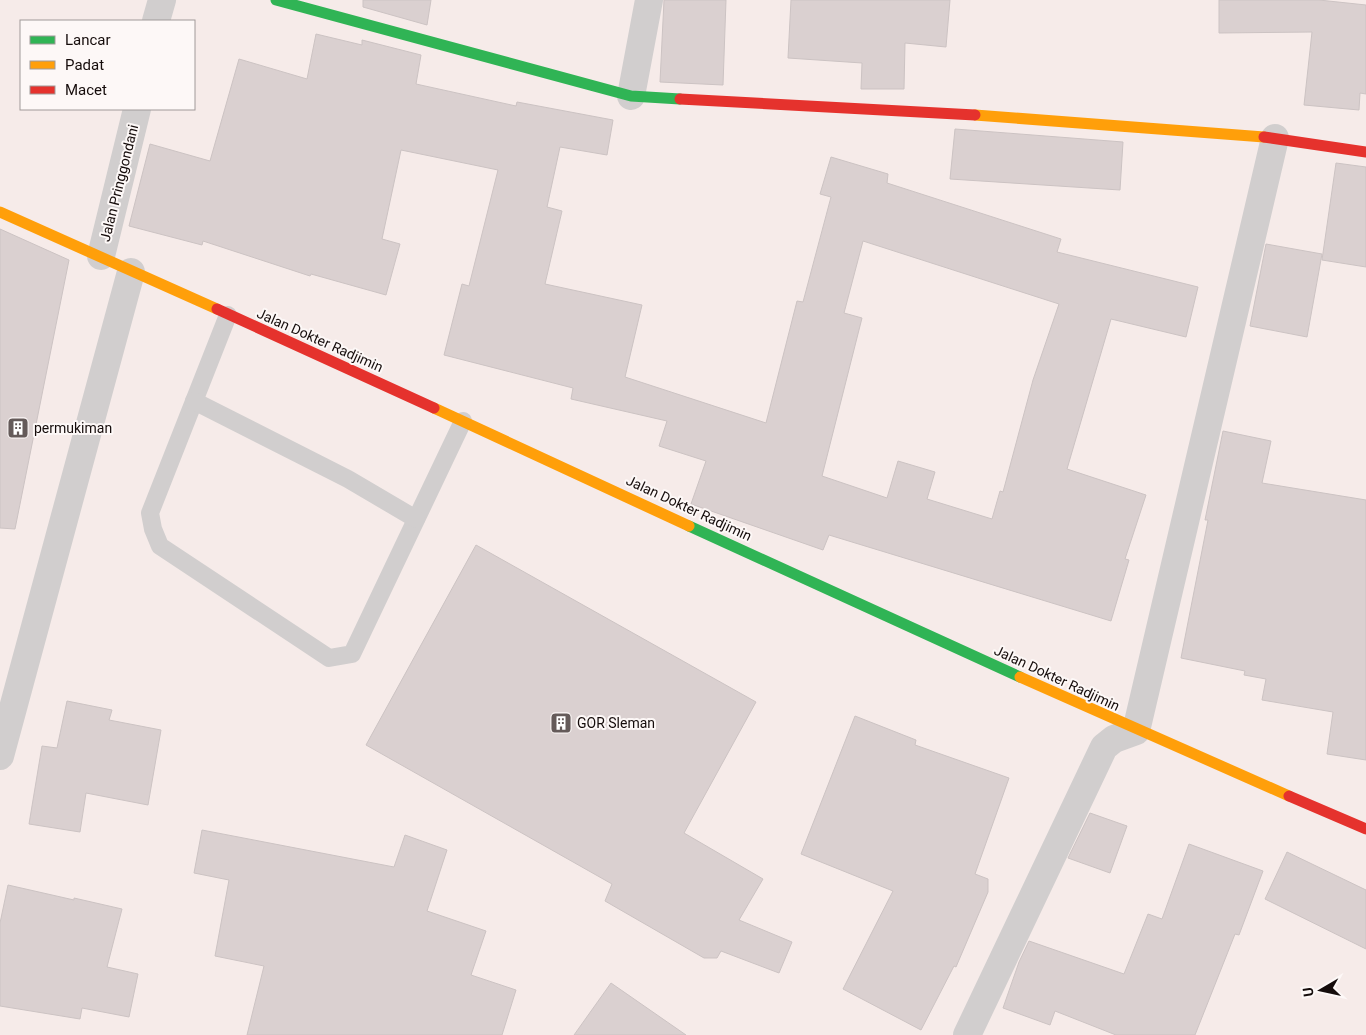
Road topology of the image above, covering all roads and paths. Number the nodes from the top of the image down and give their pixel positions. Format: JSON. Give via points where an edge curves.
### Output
{"nodes":[{"id":1,"x":162,"y":0,"type":"edge"},
{"id":2,"x":276,"y":0,"type":"edge"},
{"id":3,"x":649,"y":0,"type":"edge"},
{"id":4,"x":156,"y":20,"type":"edge"},
{"id":5,"x":631,"y":96,"type":"junction"},
{"id":6,"x":137,"y":110,"type":"edge"},
{"id":7,"x":1275,"y":138,"type":"junction"},
{"id":8,"x":1366,"y":152,"type":"edge"},
{"id":9,"x":0,"y":212,"type":"edge"},
{"id":10,"x":101,"y":256,"type":"junction"},
{"id":11,"x":131,"y":272,"type":"junction"},
{"id":12,"x":228,"y":316,"type":"junction"},
{"id":13,"x":194,"y":402,"type":"junction"},
{"id":14,"x":463,"y":421,"type":"junction"},
{"id":15,"x":416,"y":519,"type":"junction"},
{"id":16,"x":1136,"y":731,"type":"junction"},
{"id":17,"x":0,"y":756,"type":"edge"},
{"id":18,"x":1366,"y":829,"type":"edge"},
{"id":19,"x":966,"y":1035,"type":"edge"}],
"edges":[{"from":1,"to":4,"type":"street"},
{"from":2,"to":5,"type":"main road"},
{"from":3,"to":5,"type":"street"},
{"from":5,"to":7,"type":"main road","via":[[996,116]]},
{"from":6,"to":10,"type":"street","name":"Jalan Pringgondani"},
{"from":7,"to":8,"type":"main road"},
{"from":7,"to":16,"type":"street"},
{"from":9,"to":10,"type":"main road","name":"Jalan Dokter Radjimin"},
{"from":10,"to":11,"type":"main road","name":"Jalan Dokter Radjimin"},
{"from":11,"to":12,"type":"main road","name":"Jalan Dokter Radjimin"},
{"from":11,"to":17,"type":"street"},
{"from":12,"to":13,"type":"lane"},
{"from":12,"to":14,"type":"main road","name":"Jalan Dokter Radjimin"},
{"from":13,"to":15,"type":"lane","via":[[348,479]]},
{"from":13,"to":15,"type":"lane","via":[[150,513],[160,546],[329,658],[352,654]]},
{"from":14,"to":15,"type":"lane"},
{"from":14,"to":16,"type":"main road","name":"Jalan Dokter Radjimin"},
{"from":16,"to":18,"type":"main road","name":"Jalan Dokter Radjimin"},
{"from":16,"to":19,"type":"street","via":[[1114,739],[1104,747]]}]}
